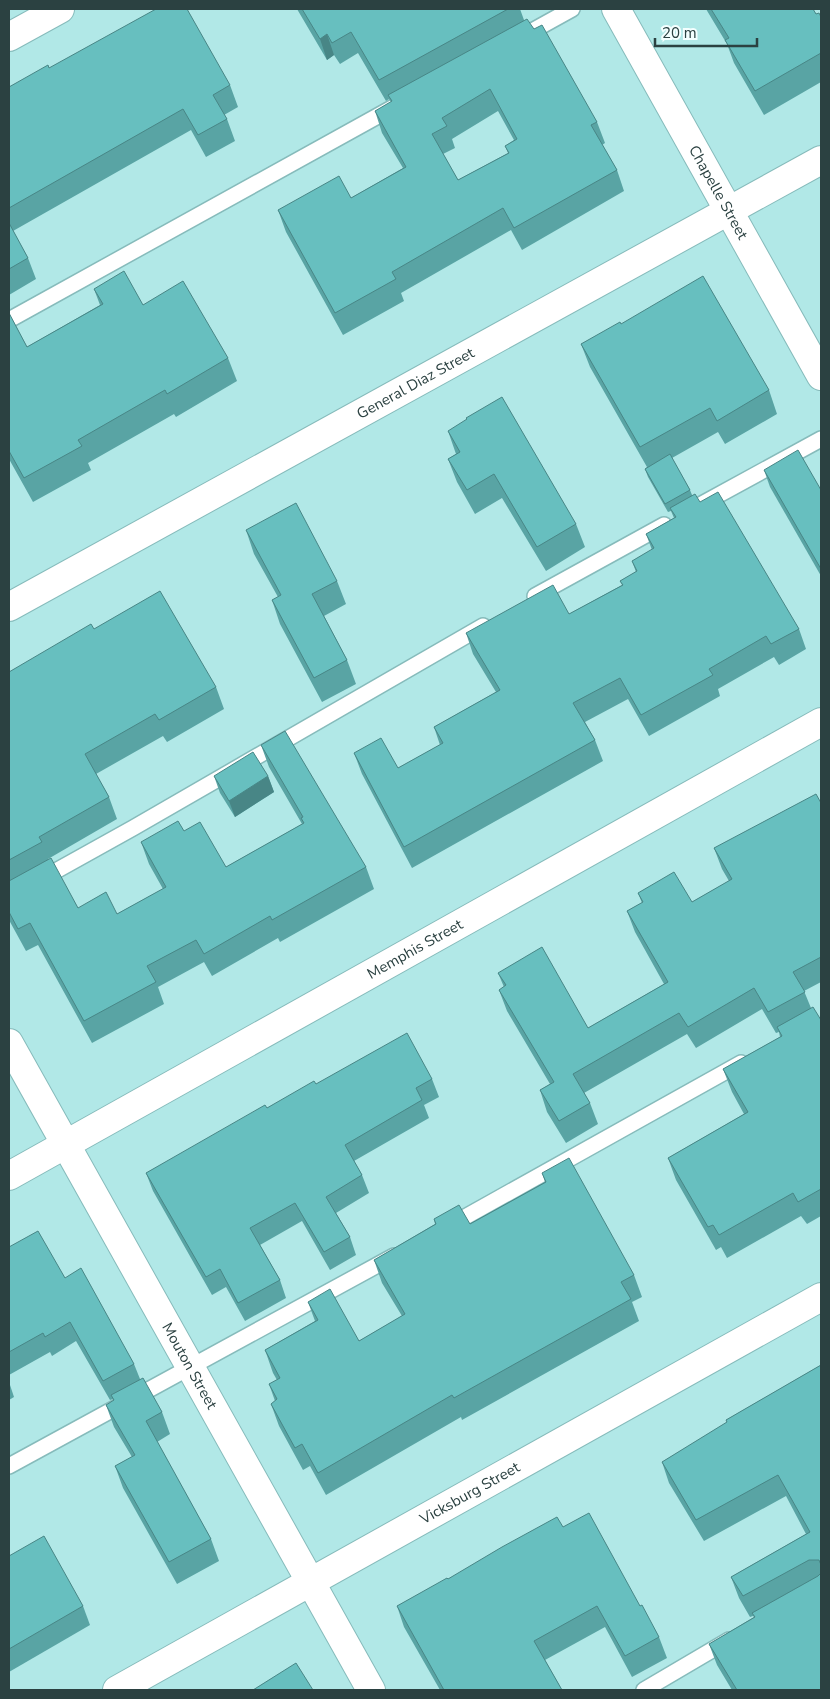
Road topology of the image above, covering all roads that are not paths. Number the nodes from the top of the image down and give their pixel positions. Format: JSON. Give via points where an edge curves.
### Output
{"nodes":[{"id":1,"x":60,"y":9,"type":"edge"},
{"id":2,"x":572,"y":9,"type":"edge"},
{"id":3,"x":616,"y":9,"type":"edge"},
{"id":4,"x":9,"y":37,"type":"edge"},
{"id":5,"x":511,"y":42,"type":"edge"},
{"id":6,"x":406,"y":100,"type":"edge"},
{"id":7,"x":821,"y":160,"type":"edge"},
{"id":8,"x":729,"y":211,"type":"junction"},
{"id":9,"x":9,"y":320,"type":"edge"},
{"id":10,"x":821,"y":376,"type":"edge"},
{"id":11,"x":821,"y":439,"type":"edge"},
{"id":12,"x":692,"y":510,"type":"edge"},
{"id":13,"x":675,"y":519,"type":"edge"},
{"id":14,"x":519,"y":604,"type":"edge"},
{"id":15,"x":9,"y":607,"type":"edge"},
{"id":16,"x":494,"y":619,"type":"edge"},
{"id":17,"x":821,"y":722,"type":"edge"},
{"id":18,"x":9,"y":897,"type":"edge"},
{"id":19,"x":9,"y":1043,"type":"edge"},
{"id":20,"x":753,"y":1056,"type":"edge"},
{"id":21,"x":66,"y":1144,"type":"junction"},
{"id":22,"x":9,"y":1176,"type":"edge"},
{"id":23,"x":432,"y":1235,"type":"edge"},
{"id":24,"x":407,"y":1249,"type":"edge"},
{"id":25,"x":821,"y":1297,"type":"edge"},
{"id":26,"x":190,"y":1366,"type":"junction"},
{"id":27,"x":9,"y":1466,"type":"edge"},
{"id":28,"x":310,"y":1583,"type":"junction"},
{"id":29,"x":746,"y":1630,"type":"edge"},
{"id":30,"x":117,"y":1690,"type":"edge"},
{"id":31,"x":370,"y":1690,"type":"edge"},
{"id":32,"x":644,"y":1690,"type":"edge"}],
"edges":[{"from":1,"to":4,"type":"street"},
{"from":2,"to":5,"type":"lane"},
{"from":3,"to":8,"type":"street","name":"Chapelle Street"},
{"from":6,"to":9,"type":"lane"},
{"from":7,"to":8,"type":"street","name":"General Diaz Street"},
{"from":8,"to":10,"type":"street","name":"Chapelle Street"},
{"from":8,"to":15,"type":"street","name":"General Diaz Street"},
{"from":11,"to":12,"type":"lane"},
{"from":13,"to":14,"type":"lane"},
{"from":16,"to":18,"type":"lane"},
{"from":17,"to":21,"type":"street","name":"Memphis Street"},
{"from":19,"to":21,"type":"street","name":"Mouton Street"},
{"from":20,"to":23,"type":"lane"},
{"from":21,"to":22,"type":"street","name":"Memphis Street"},
{"from":21,"to":26,"type":"street","name":"Mouton Street"},
{"from":24,"to":26,"type":"lane"},
{"from":25,"to":28,"type":"street","name":"Vicksburg Street"},
{"from":26,"to":27,"type":"lane"},
{"from":26,"to":28,"type":"street","name":"Mouton Street"},
{"from":28,"to":30,"type":"street","name":"Vicksburg Street"},
{"from":28,"to":31,"type":"street","name":"Mouton Street"},
{"from":29,"to":32,"type":"lane"}]}
